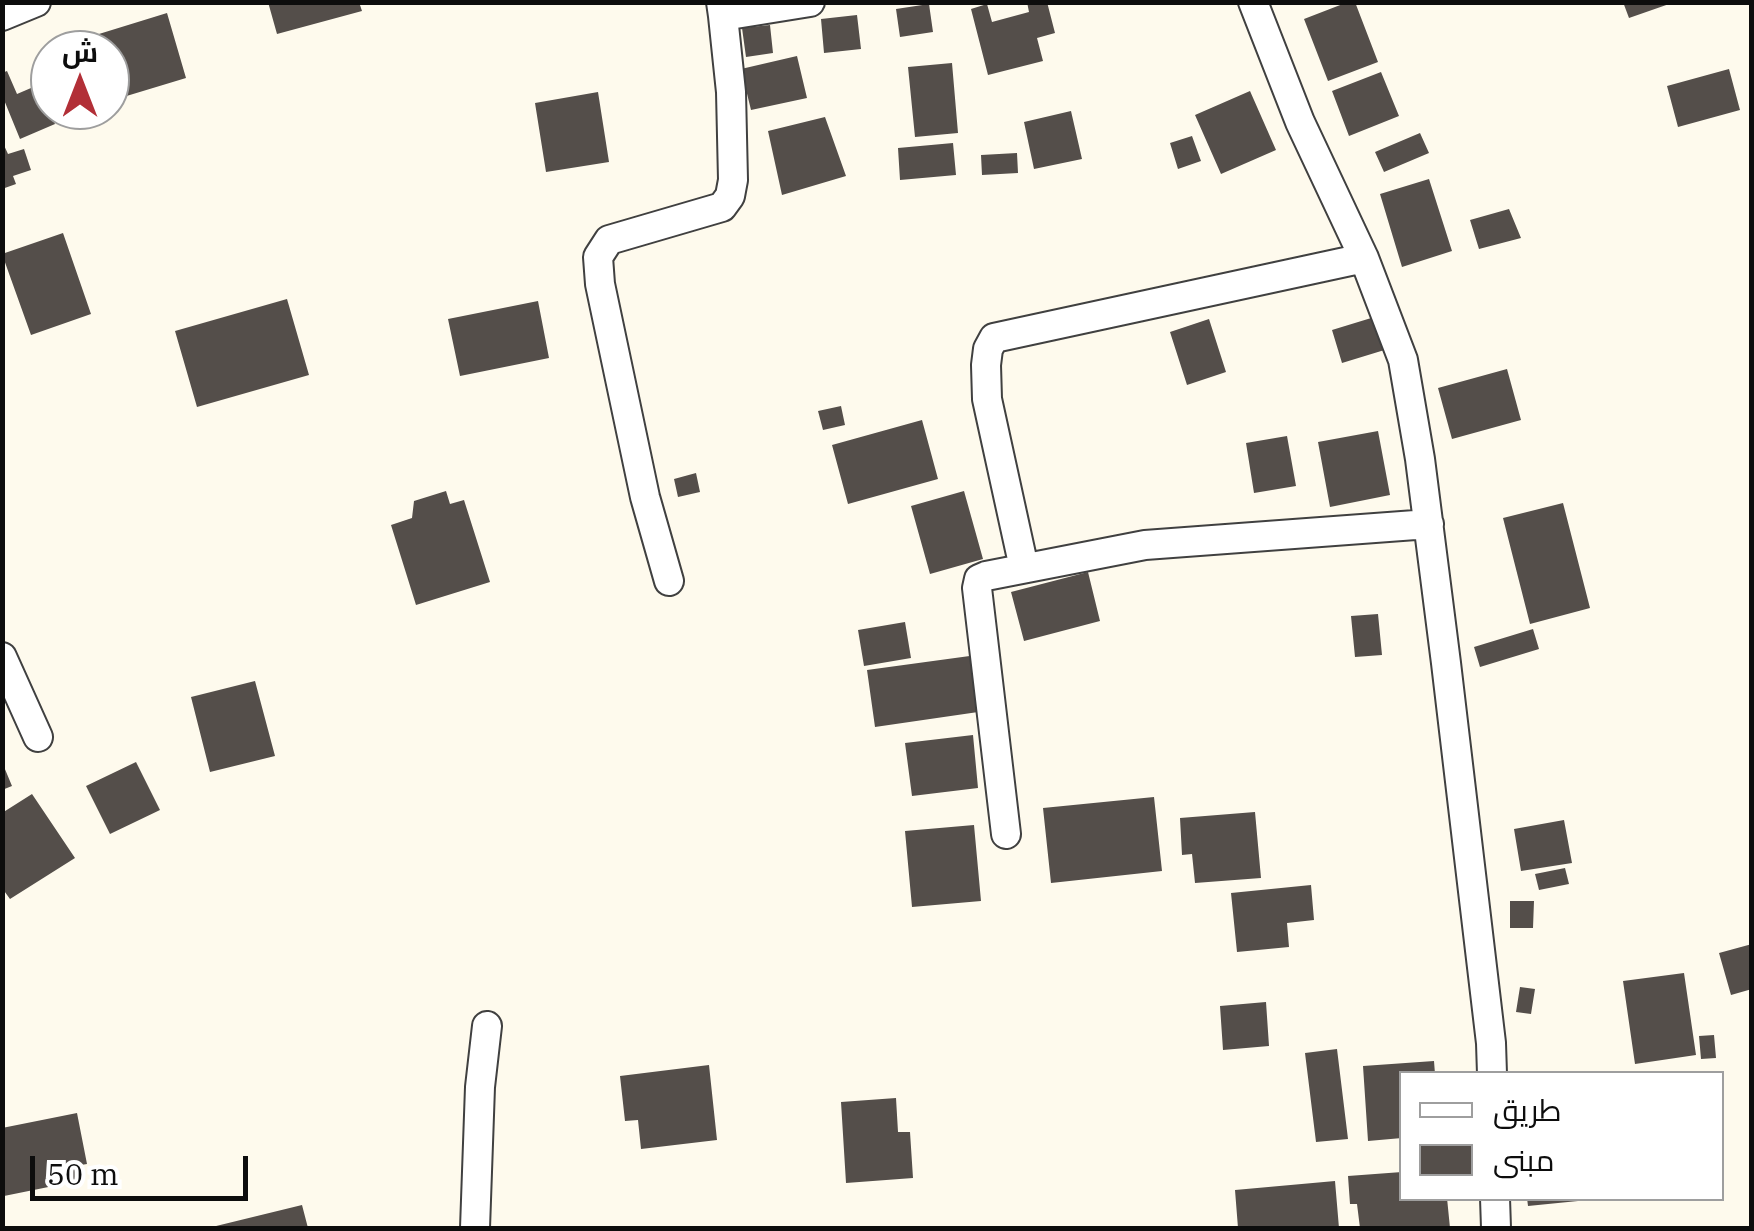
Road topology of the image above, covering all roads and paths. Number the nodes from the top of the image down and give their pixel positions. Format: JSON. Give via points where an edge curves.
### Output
{"nodes":[{"id":1,"x":36,"y":2,"type":"edge"},
{"id":2,"x":810,"y":2,"type":"edge"},
{"id":3,"x":1253,"y":2,"type":"edge"},
{"id":4,"x":722,"y":9,"type":"edge"},
{"id":5,"x":2,"y":16,"type":"edge"},
{"id":6,"x":1364,"y":258,"type":"junction"},
{"id":7,"x":1429,"y":524,"type":"junction"},
{"id":8,"x":1024,"y":568,"type":"junction"},
{"id":9,"x":669,"y":581,"type":"dead end"},
{"id":10,"x":2,"y":657,"type":"edge"},
{"id":11,"x":38,"y":738,"type":"dead end"},
{"id":12,"x":1006,"y":834,"type":"dead end"},
{"id":13,"x":487,"y":1026,"type":"dead end"},
{"id":14,"x":1492,"y":1071,"type":"edge"},
{"id":15,"x":1495,"y":1201,"type":"edge"},
{"id":16,"x":475,"y":1228,"type":"edge"},
{"id":17,"x":1496,"y":1228,"type":"edge"}],
"edges":[{"from":1,"to":5,"type":"street"},
{"from":2,"to":4,"type":"street"},
{"from":3,"to":6,"type":"street"},
{"from":4,"to":9,"type":"street","via":[[731,92],[730,196],[722,208],[608,240],[598,257]]},
{"from":6,"to":7,"type":"street","via":[[1402,360]]},
{"from":6,"to":8,"type":"street","via":[[994,338],[987,400]]},
{"from":7,"to":8,"type":"street","via":[[1145,545]]},
{"from":7,"to":14,"type":"street"},
{"from":8,"to":12,"type":"street","via":[[986,576],[977,588]]},
{"from":10,"to":11,"type":"street"},
{"from":13,"to":16,"type":"street"},
{"from":15,"to":17,"type":"street"}]}
